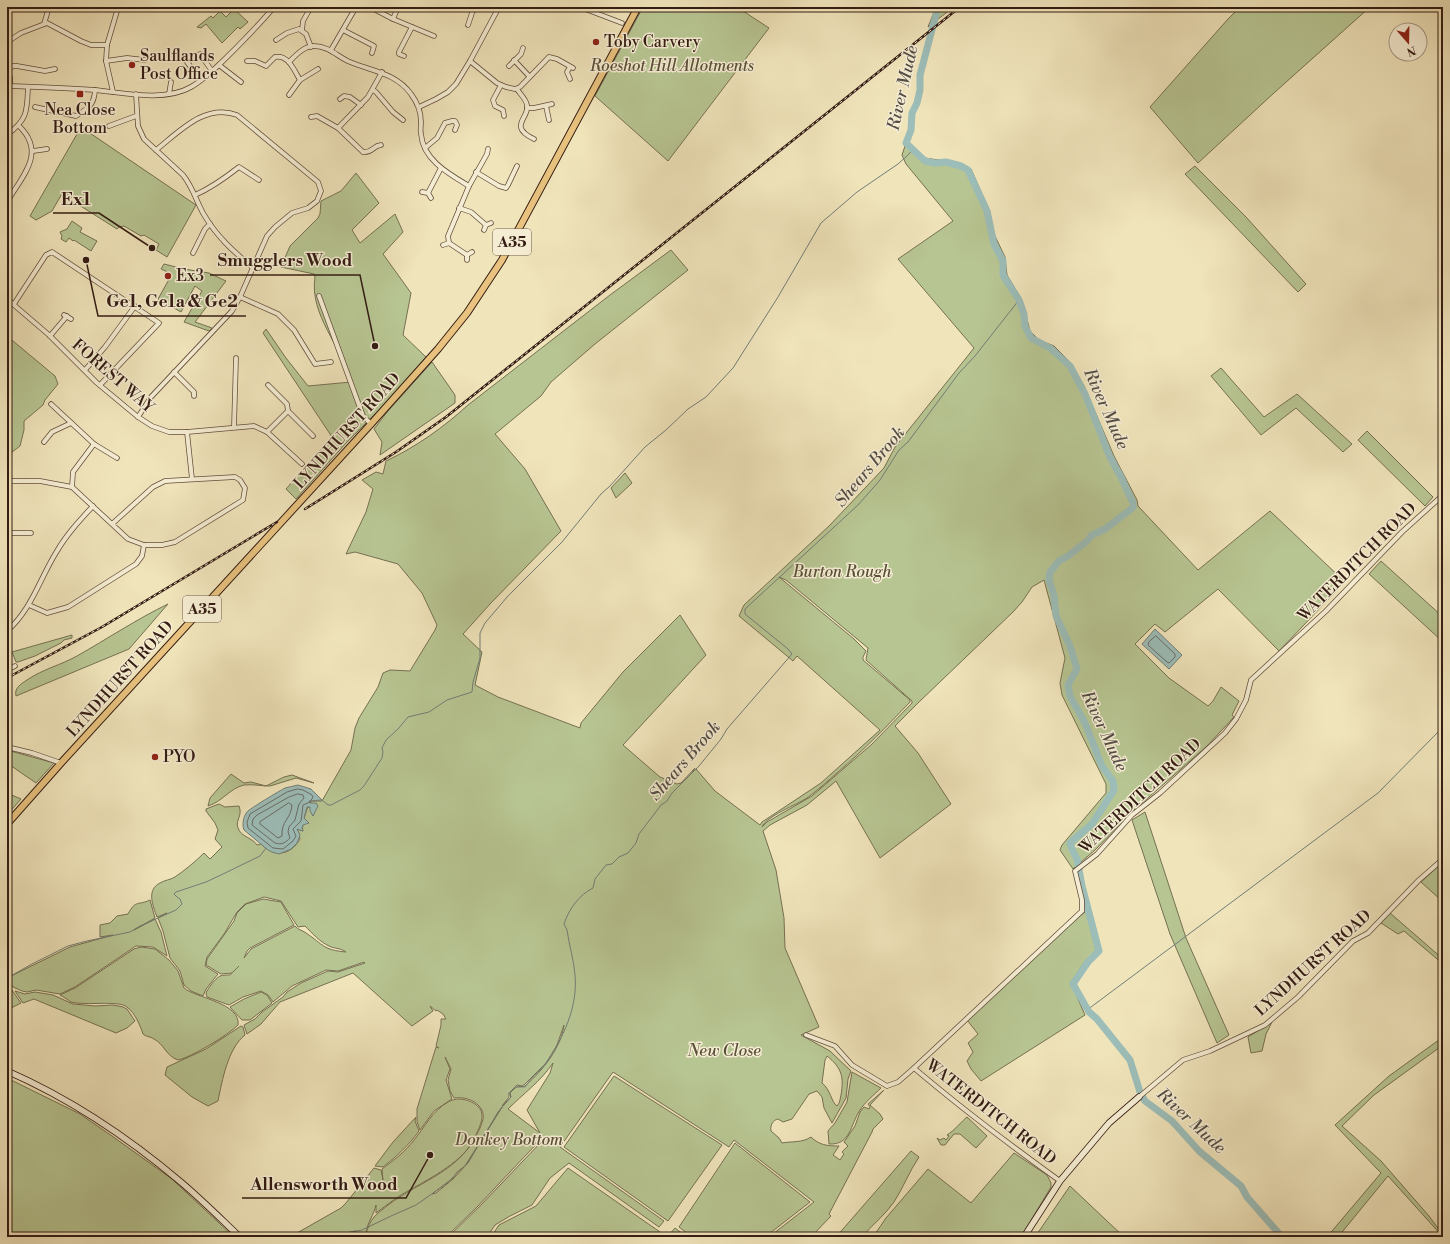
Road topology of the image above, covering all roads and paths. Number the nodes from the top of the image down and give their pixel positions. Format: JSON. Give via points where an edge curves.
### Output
{"nodes":[{"id":1,"x":49,"y":7,"type":"edge"},
{"id":2,"x":274,"y":7,"type":"edge"},
{"id":3,"x":311,"y":7,"type":"edge"},
{"id":4,"x":356,"y":7,"type":"edge"},
{"id":5,"x":370,"y":7,"type":"edge"},
{"id":6,"x":398,"y":7,"type":"edge"},
{"id":7,"x":474,"y":7,"type":"edge"},
{"id":8,"x":499,"y":7,"type":"edge"},
{"id":9,"x":580,"y":7,"type":"edge"},
{"id":10,"x":638,"y":7,"type":"edge"},
{"id":11,"x":117,"y":11,"type":"dead end"},
{"id":12,"x":393,"y":19,"type":"junction"},
{"id":13,"x":622,"y":22,"type":"dead end"},
{"id":14,"x":44,"y":24,"type":"junction"},
{"id":15,"x":468,"y":25,"type":"dead end"},
{"id":16,"x":412,"y":27,"type":"junction"},
{"id":17,"x":302,"y":30,"type":"junction"},
{"id":18,"x":343,"y":30,"type":"junction"},
{"id":19,"x":434,"y":36,"type":"dead end"},
{"id":20,"x":276,"y":40,"type":"dead end"},
{"id":21,"x":7,"y":42,"type":"edge"},
{"id":22,"x":107,"y":45,"type":"junction"},
{"id":23,"x":311,"y":47,"type":"junction"},
{"id":24,"x":523,"y":48,"type":"dead end"},
{"id":25,"x":331,"y":50,"type":"junction"},
{"id":26,"x":550,"y":51,"type":"dead end"},
{"id":27,"x":372,"y":53,"type":"dead end"},
{"id":28,"x":404,"y":56,"type":"dead end"},
{"id":29,"x":549,"y":57,"type":"junction"},
{"id":30,"x":145,"y":60,"type":"dead end"},
{"id":31,"x":514,"y":60,"type":"junction"},
{"id":32,"x":106,"y":61,"type":"junction"},
{"id":33,"x":247,"y":61,"type":"dead end"},
{"id":34,"x":470,"y":61,"type":"junction"},
{"id":35,"x":289,"y":62,"type":"junction"},
{"id":36,"x":219,"y":65,"type":"junction"},
{"id":37,"x":509,"y":66,"type":"dead end"},
{"id":38,"x":55,"y":69,"type":"dead end"},
{"id":39,"x":318,"y":69,"type":"dead end"},
{"id":40,"x":7,"y":70,"type":"edge"},
{"id":41,"x":212,"y":71,"type":"junction"},
{"id":42,"x":190,"y":72,"type":"dead end"},
{"id":43,"x":382,"y":72,"type":"junction"},
{"id":44,"x":529,"y":76,"type":"junction"},
{"id":45,"x":570,"y":78,"type":"dead end"},
{"id":46,"x":300,"y":80,"type":"junction"},
{"id":47,"x":172,"y":82,"type":"dead end"},
{"id":48,"x":241,"y":82,"type":"dead end"},
{"id":49,"x":501,"y":85,"type":"junction"},
{"id":50,"x":9,"y":86,"type":"edge"},
{"id":51,"x":28,"y":87,"type":"junction"},
{"id":52,"x":517,"y":89,"type":"junction"},
{"id":53,"x":95,"y":90,"type":"junction"},
{"id":54,"x":373,"y":90,"type":"junction"},
{"id":55,"x":113,"y":92,"type":"junction"},
{"id":56,"x":136,"y":94,"type":"junction"},
{"id":57,"x":169,"y":94,"type":"junction"},
{"id":58,"x":289,"y":95,"type":"dead end"},
{"id":59,"x":342,"y":95,"type":"dead end"},
{"id":60,"x":552,"y":104,"type":"dead end"},
{"id":61,"x":362,"y":105,"type":"junction"},
{"id":62,"x":546,"y":106,"type":"junction"},
{"id":63,"x":35,"y":107,"type":"dead end"},
{"id":64,"x":419,"y":107,"type":"junction"},
{"id":65,"x":507,"y":107,"type":"dead end"},
{"id":66,"x":527,"y":108,"type":"junction"},
{"id":67,"x":503,"y":110,"type":"junction"},
{"id":68,"x":136,"y":116,"type":"junction"},
{"id":69,"x":504,"y":116,"type":"dead end"},
{"id":70,"x":311,"y":117,"type":"dead end"},
{"id":71,"x":403,"y":120,"type":"dead end"},
{"id":72,"x":549,"y":120,"type":"dead end"},
{"id":73,"x":19,"y":126,"type":"junction"},
{"id":74,"x":109,"y":126,"type":"dead end"},
{"id":75,"x":338,"y":128,"type":"junction"},
{"id":76,"x":455,"y":130,"type":"dead end"},
{"id":77,"x":7,"y":135,"type":"edge"},
{"id":78,"x":534,"y":139,"type":"dead end"},
{"id":79,"x":381,"y":145,"type":"dead end"},
{"id":80,"x":425,"y":148,"type":"junction"},
{"id":81,"x":47,"y":149,"type":"dead end"},
{"id":82,"x":488,"y":149,"type":"dead end"},
{"id":83,"x":156,"y":150,"type":"junction"},
{"id":84,"x":33,"y":151,"type":"junction"},
{"id":85,"x":516,"y":166,"type":"dead end"},
{"id":86,"x":440,"y":168,"type":"junction"},
{"id":87,"x":476,"y":172,"type":"junction"},
{"id":88,"x":514,"y":172,"type":"junction"},
{"id":89,"x":520,"y":175,"type":"dead end"},
{"id":90,"x":259,"y":180,"type":"dead end"},
{"id":91,"x":469,"y":186,"type":"junction"},
{"id":92,"x":422,"y":192,"type":"dead end"},
{"id":93,"x":428,"y":192,"type":"junction"},
{"id":94,"x":195,"y":195,"type":"junction"},
{"id":95,"x":431,"y":198,"type":"dead end"},
{"id":96,"x":7,"y":202,"type":"edge"},
{"id":97,"x":459,"y":208,"type":"junction"},
{"id":98,"x":491,"y":223,"type":"dead end"},
{"id":99,"x":210,"y":224,"type":"junction"},
{"id":100,"x":486,"y":225,"type":"junction"},
{"id":101,"x":484,"y":230,"type":"dead end"},
{"id":102,"x":449,"y":242,"type":"junction"},
{"id":103,"x":443,"y":245,"type":"dead end"},
{"id":104,"x":472,"y":252,"type":"dead end"},
{"id":105,"x":193,"y":253,"type":"dead end"},
{"id":106,"x":253,"y":268,"type":"junction"},
{"id":107,"x":319,"y":296,"type":"dead end"},
{"id":108,"x":240,"y":298,"type":"junction"},
{"id":109,"x":7,"y":299,"type":"edge"},
{"id":110,"x":14,"y":304,"type":"junction"},
{"id":111,"x":135,"y":306,"type":"junction"},
{"id":112,"x":68,"y":317,"type":"dead end"},
{"id":113,"x":50,"y":336,"type":"junction"},
{"id":114,"x":236,"y":358,"type":"dead end"},
{"id":115,"x":331,"y":362,"type":"dead end"},
{"id":116,"x":85,"y":370,"type":"junction"},
{"id":117,"x":174,"y":372,"type":"junction"},
{"id":118,"x":100,"y":385,"type":"junction"},
{"id":119,"x":268,"y":385,"type":"dead end"},
{"id":120,"x":195,"y":392,"type":"dead end"},
{"id":121,"x":51,"y":404,"type":"dead end"},
{"id":122,"x":288,"y":411,"type":"junction"},
{"id":123,"x":138,"y":417,"type":"junction"},
{"id":124,"x":71,"y":423,"type":"junction"},
{"id":125,"x":371,"y":424,"type":"junction"},
{"id":126,"x":234,"y":427,"type":"junction"},
{"id":127,"x":187,"y":432,"type":"junction"},
{"id":128,"x":267,"y":432,"type":"junction"},
{"id":129,"x":313,"y":436,"type":"dead end"},
{"id":130,"x":44,"y":442,"type":"dead end"},
{"id":131,"x":94,"y":444,"type":"junction"},
{"id":132,"x":118,"y":458,"type":"dead end"},
{"id":133,"x":302,"y":464,"type":"dead end"},
{"id":134,"x":192,"y":479,"type":"junction"},
{"id":135,"x":7,"y":481,"type":"edge"},
{"id":136,"x":72,"y":487,"type":"junction"},
{"id":137,"x":1443,"y":495,"type":"edge"},
{"id":138,"x":93,"y":506,"type":"junction"},
{"id":139,"x":112,"y":524,"type":"junction"},
{"id":140,"x":7,"y":533,"type":"edge"},
{"id":141,"x":31,"y":533,"type":"dead end"},
{"id":142,"x":144,"y":545,"type":"junction"},
{"id":143,"x":29,"y":605,"type":"junction"},
{"id":144,"x":7,"y":631,"type":"edge"},
{"id":145,"x":15,"y":666,"type":"dead end"},
{"id":146,"x":7,"y":670,"type":"edge"},
{"id":147,"x":7,"y":747,"type":"edge"},
{"id":148,"x":61,"y":763,"type":"junction"},
{"id":149,"x":7,"y":824,"type":"edge"},
{"id":150,"x":1443,"y":859,"type":"edge"},
{"id":151,"x":806,"y":1035,"type":"dead end"},
{"id":152,"x":914,"y":1068,"type":"junction"},
{"id":153,"x":7,"y":1071,"type":"edge"},
{"id":154,"x":1142,"y":1095,"type":"joint"},
{"id":155,"x":1060,"y":1180,"type":"junction"},
{"id":156,"x":240,"y":1237,"type":"edge"},
{"id":157,"x":1024,"y":1237,"type":"edge"}],
"edges":[{"from":1,"to":14,"type":"street"},
{"from":2,"to":36,"type":"street","via":[[254,31]]},
{"from":3,"to":17,"type":"street","via":[[303,21]]},
{"from":4,"to":18,"type":"street"},
{"from":5,"to":12,"type":"street"},
{"from":6,"to":12,"type":"street"},
{"from":7,"to":15,"type":"street"},
{"from":8,"to":34,"type":"street"},
{"from":9,"to":13,"type":"street"},
{"from":10,"to":125,"type":"main road","name":"LYNDHURST ROAD","number":"A35","via":[[495,271],[467,313],[438,349]]},
{"from":11,"to":22,"type":"street"},
{"from":12,"to":16,"type":"street"},
{"from":14,"to":21,"type":"street"},
{"from":14,"to":22,"type":"street","via":[[84,42]]},
{"from":16,"to":19,"type":"street"},
{"from":16,"to":28,"type":"street","via":[[399,52]]},
{"from":17,"to":20,"type":"street","via":[[286,31]]},
{"from":17,"to":23,"type":"street","via":[[307,35]]},
{"from":18,"to":25,"type":"street"},
{"from":18,"to":27,"type":"street","via":[[374,46]]},
{"from":22,"to":32,"type":"street"},
{"from":23,"to":25,"type":"street"},
{"from":23,"to":35,"type":"street","via":[[301,51]]},
{"from":24,"to":31,"type":"street"},
{"from":25,"to":43,"type":"street","via":[[349,62]]},
{"from":26,"to":29,"type":"street"},
{"from":29,"to":44,"type":"street"},
{"from":29,"to":45,"type":"street","via":[[572,67],[567,72]]},
{"from":30,"to":32,"type":"street","via":[[127,58]]},
{"from":31,"to":37,"type":"street"},
{"from":31,"to":44,"type":"street"},
{"from":32,"to":55,"type":"street"},
{"from":33,"to":35,"type":"street","via":[[255,61],[266,66],[277,56]]},
{"from":34,"to":49,"type":"street"},
{"from":34,"to":64,"type":"street","via":[[454,86]]},
{"from":35,"to":46,"type":"street"},
{"from":36,"to":41,"type":"street"},
{"from":36,"to":48,"type":"street"},
{"from":38,"to":40,"type":"street","via":[[45,71],[13,66]]},
{"from":39,"to":46,"type":"street"},
{"from":40,"to":50,"type":"street","via":[[10,77]]},
{"from":41,"to":42,"type":"street","via":[[200,54],[187,62],[193,70]]},
{"from":41,"to":57,"type":"street","via":[[191,87]]},
{"from":43,"to":54,"type":"street"},
{"from":43,"to":64,"type":"street","via":[[406,87]]},
{"from":44,"to":52,"type":"street"},
{"from":46,"to":58,"type":"street"},
{"from":47,"to":57,"type":"street"},
{"from":49,"to":52,"type":"street"},
{"from":49,"to":67,"type":"street","via":[[493,100],[495,106]]},
{"from":50,"to":51,"type":"street"},
{"from":51,"to":53,"type":"street"},
{"from":51,"to":73,"type":"street","via":[[26,113]]},
{"from":52,"to":66,"type":"street"},
{"from":53,"to":55,"type":"street"},
{"from":53,"to":63,"type":"street","via":[[94,100],[87,109],[76,116]]},
{"from":54,"to":61,"type":"street"},
{"from":54,"to":71,"type":"street","via":[[393,112],[400,114]]},
{"from":55,"to":56,"type":"street"},
{"from":56,"to":57,"type":"street"},
{"from":56,"to":68,"type":"street"},
{"from":59,"to":61,"type":"street"},
{"from":60,"to":62,"type":"street"},
{"from":61,"to":75,"type":"street"},
{"from":62,"to":66,"type":"street"},
{"from":62,"to":72,"type":"street"},
{"from":64,"to":80,"type":"street","via":[[421,137]]},
{"from":65,"to":67,"type":"street"},
{"from":66,"to":78,"type":"street","via":[[520,127]]},
{"from":67,"to":69,"type":"street"},
{"from":68,"to":74,"type":"street"},
{"from":68,"to":83,"type":"street","via":[[142,135]]},
{"from":70,"to":75,"type":"street","via":[[317,116]]},
{"from":73,"to":77,"type":"street"},
{"from":73,"to":84,"type":"street","via":[[27,133]]},
{"from":75,"to":79,"type":"street","via":[[363,152],[369,152],[375,144]]},
{"from":76,"to":80,"type":"street","via":[[455,121],[445,123],[437,138]]},
{"from":80,"to":86,"type":"street"},
{"from":81,"to":84,"type":"street"},
{"from":82,"to":87,"type":"street"},
{"from":83,"to":94,"type":"street","via":[[183,175]]},
{"from":83,"to":106,"type":"street","via":[[193,121],[210,113],[230,112],[237,115],[318,182],[321,191],[317,200],[308,208],[292,213],[275,227],[267,236]]},
{"from":84,"to":96,"type":"street","via":[[26,172]]},
{"from":85,"to":88,"type":"street"},
{"from":86,"to":91,"type":"street"},
{"from":86,"to":93,"type":"street"},
{"from":87,"to":88,"type":"street","via":[[503,188],[506,188]]},
{"from":87,"to":91,"type":"street"},
{"from":88,"to":89,"type":"street"},
{"from":90,"to":94,"type":"street","via":[[239,167]]},
{"from":91,"to":97,"type":"street"},
{"from":92,"to":93,"type":"street"},
{"from":93,"to":95,"type":"street"},
{"from":94,"to":99,"type":"street"},
{"from":97,"to":100,"type":"street","via":[[472,212]]},
{"from":97,"to":102,"type":"street","via":[[448,236]]},
{"from":98,"to":100,"type":"street"},
{"from":99,"to":105,"type":"street"},
{"from":99,"to":106,"type":"street","via":[[224,243]]},
{"from":100,"to":101,"type":"street"},
{"from":102,"to":103,"type":"street"},
{"from":102,"to":104,"type":"street","via":[[466,257]]},
{"from":106,"to":108,"type":"street"},
{"from":107,"to":125,"type":"street","via":[[362,416]]},
{"from":108,"to":115,"type":"street","via":[[278,314],[294,330],[315,364]]},
{"from":108,"to":117,"type":"street","via":[[229,315]]},
{"from":109,"to":110,"type":"street","name":"FOREST WAY"},
{"from":110,"to":111,"type":"street","via":[[46,255],[52,252]]},
{"from":110,"to":113,"type":"street","name":"FOREST WAY"},
{"from":111,"to":116,"type":"street"},
{"from":111,"to":118,"type":"street","via":[[159,323]]},
{"from":112,"to":113,"type":"street"},
{"from":113,"to":116,"type":"street","name":"FOREST WAY"},
{"from":114,"to":126,"type":"street"},
{"from":116,"to":118,"type":"street","name":"FOREST WAY"},
{"from":117,"to":120,"type":"street"},
{"from":117,"to":123,"type":"street","via":[[151,397]]},
{"from":118,"to":123,"type":"street","name":"FOREST WAY"},
{"from":119,"to":122,"type":"street","via":[[287,404]]},
{"from":121,"to":124,"type":"street"},
{"from":122,"to":128,"type":"street"},
{"from":122,"to":129,"type":"street"},
{"from":123,"to":127,"type":"street","name":"FOREST WAY","via":[[152,426],[169,432]]},
{"from":124,"to":130,"type":"street","via":[[52,432]]},
{"from":124,"to":131,"type":"street"},
{"from":125,"to":148,"type":"main road","name":"LYNDHURST ROAD","number":"A35"},
{"from":126,"to":127,"type":"street","name":"FOREST WAY"},
{"from":126,"to":128,"type":"street","name":"FOREST WAY","via":[[254,426]]},
{"from":127,"to":134,"type":"street"},
{"from":128,"to":133,"type":"street","name":"FOREST WAY"},
{"from":131,"to":132,"type":"street"},
{"from":131,"to":136,"type":"street","via":[[74,472]]},
{"from":134,"to":139,"type":"street","via":[[165,482],[153,487]]},
{"from":134,"to":142,"type":"street","via":[[235,477],[245,488],[243,500],[175,542]]},
{"from":135,"to":136,"type":"street","via":[[40,481]]},
{"from":136,"to":138,"type":"street"},
{"from":137,"to":152,"type":"street","name":"WATERDITCH ROAD","via":[[1402,532],[1326,611],[1251,680],[1246,700],[1225,733],[1160,793],[1132,815],[1097,854],[1075,872],[1082,911]]},
{"from":138,"to":139,"type":"street"},
{"from":138,"to":143,"type":"street","via":[[57,551]]},
{"from":139,"to":142,"type":"street","via":[[128,539]]},
{"from":140,"to":141,"type":"street"},
{"from":142,"to":143,"type":"street","via":[[142,556],[136,564],[68,607],[47,613]]},
{"from":143,"to":144,"type":"street"},
{"from":145,"to":146,"type":"street"},
{"from":147,"to":148,"type":"street"},
{"from":148,"to":149,"type":"main road","name":"LYNDHURST ROAD","number":"A35"},
{"from":150,"to":154,"type":"street","name":"LYNDHURST ROAD","via":[[1368,933],[1353,941],[1298,997],[1265,1025],[1183,1060]]},
{"from":151,"to":152,"type":"street","via":[[835,1046],[852,1064],[887,1086],[898,1082]]},
{"from":152,"to":155,"type":"street","name":"WATERDITCH ROAD","via":[[1012,1146]]},
{"from":153,"to":156,"type":"street","via":[[69,1101],[116,1131],[184,1184]]},
{"from":154,"to":155,"type":"street","name":"LYNDHURST ROAD","via":[[1109,1123]]},
{"from":155,"to":157,"type":"street","name":"LYNDHURST ROAD"}]}
